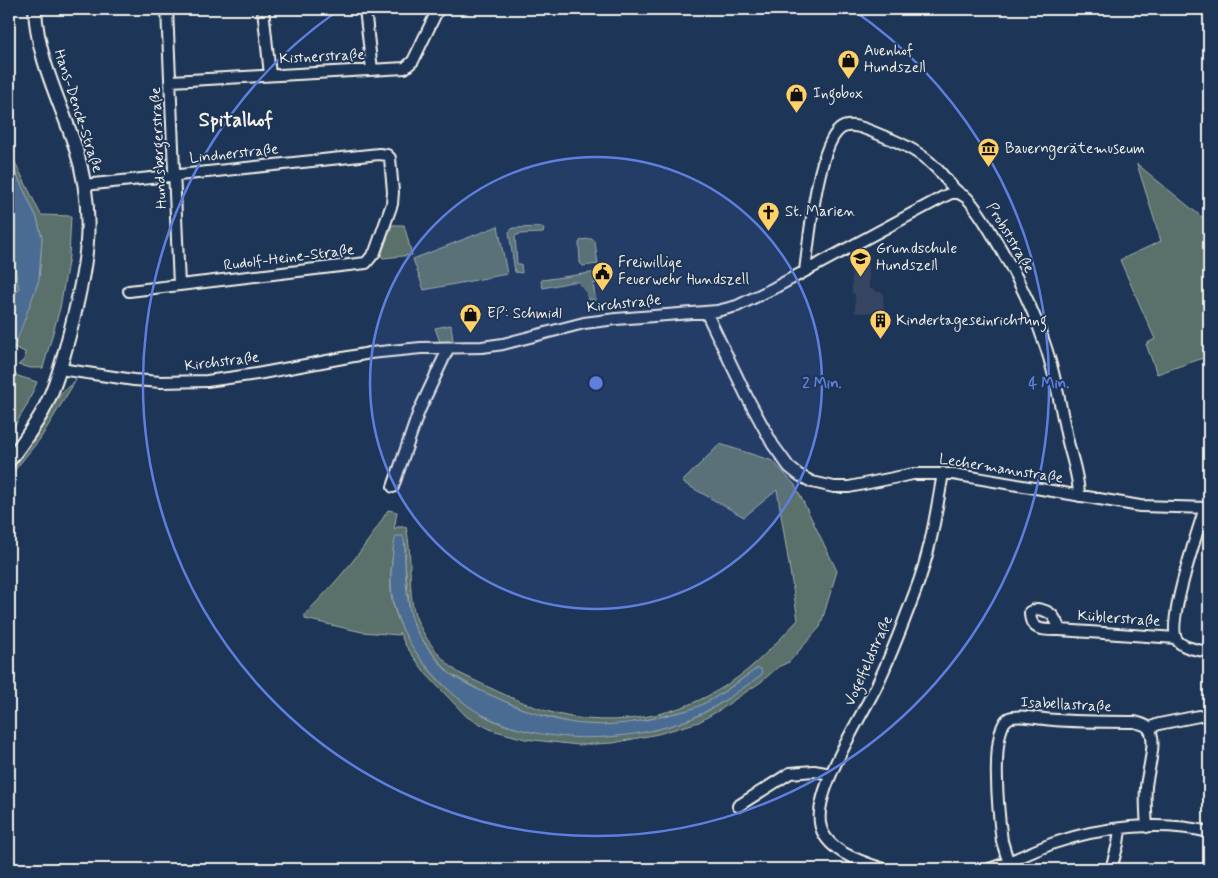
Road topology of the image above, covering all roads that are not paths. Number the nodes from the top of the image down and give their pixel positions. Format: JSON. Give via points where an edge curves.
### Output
{"nodes":[{"id":1,"x":35,"y":9,"type":"edge"},
{"id":2,"x":167,"y":9,"type":"edge"},
{"id":3,"x":263,"y":9,"type":"edge"},
{"id":4,"x":365,"y":9,"type":"edge"},
{"id":5,"x":438,"y":9,"type":"edge"},
{"id":6,"x":372,"y":70,"type":"junction"},
{"id":7,"x":270,"y":75,"type":"junction"},
{"id":8,"x":170,"y":80,"type":"junction"},
{"id":9,"x":387,"y":155,"type":"joint"},
{"id":10,"x":175,"y":175,"type":"junction"},
{"id":11,"x":84,"y":185,"type":"junction"},
{"id":12,"x":958,"y":193,"type":"junction"},
{"id":13,"x":805,"y":271,"type":"junction"},
{"id":14,"x":179,"y":285,"type":"junction"},
{"id":15,"x":129,"y":291,"type":"dead end"},
{"id":16,"x":706,"y":312,"type":"junction"},
{"id":17,"x":448,"y":349,"type":"junction"},
{"id":18,"x":60,"y":369,"type":"junction"},
{"id":19,"x":9,"y":461,"type":"edge"},
{"id":20,"x":943,"y":473,"type":"junction"},
{"id":21,"x":393,"y":487,"type":"dead end"},
{"id":22,"x":1079,"y":496,"type":"junction"},
{"id":23,"x":1207,"y":508,"type":"edge"},
{"id":24,"x":1060,"y":630,"type":"dead end"},
{"id":25,"x":1176,"y":638,"type":"junction"},
{"id":26,"x":1209,"y":652,"type":"edge"},
{"id":27,"x":1199,"y":716,"type":"dead end"},
{"id":28,"x":1149,"y":728,"type":"junction"},
{"id":29,"x":831,"y":774,"type":"junction"},
{"id":30,"x":738,"y":806,"type":"dead end"},
{"id":31,"x":1147,"y":827,"type":"junction"},
{"id":32,"x":1120,"y":829,"type":"junction"},
{"id":33,"x":1209,"y":832,"type":"edge"},
{"id":34,"x":1009,"y":863,"type":"junction"},
{"id":35,"x":884,"y":869,"type":"edge"},
{"id":36,"x":990,"y":869,"type":"edge"},
{"id":37,"x":1111,"y":869,"type":"edge"}],
"edges":[{"from":1,"to":11,"type":"street","name":"Hans-Denck-Straße","via":[[42,54],[75,147]]},
{"from":2,"to":8,"type":"street","name":"Hundsbergerstraße"},
{"from":3,"to":7,"type":"street"},
{"from":4,"to":6,"type":"street"},
{"from":5,"to":6,"type":"street","name":"Kistnerstraße","via":[[410,66]]},
{"from":6,"to":7,"type":"street","name":"Kistnerstraße"},
{"from":7,"to":8,"type":"street","name":"Kistnerstraße"},
{"from":8,"to":10,"type":"street","name":"Hundsbergerstraße"},
{"from":9,"to":10,"type":"street","name":"Lindnerstraße"},
{"from":9,"to":14,"type":"street","name":"Rudolf-Heine-Straße","via":[[391,163],[393,198],[375,252],[366,263]]},
{"from":10,"to":11,"type":"street","name":"Lindnerstraße"},
{"from":10,"to":14,"type":"street","name":"Hundsbergerstraße"},
{"from":11,"to":18,"type":"street","name":"Hans-Denck-Straße","via":[[88,248]]},
{"from":12,"to":13,"type":"street","name":"Kirchstraße","via":[[943,197]]},
{"from":12,"to":13,"type":"street","name":"Probststraße","via":[[935,167],[911,149],[861,128],[846,126],[840,129],[822,166]]},
{"from":12,"to":22,"type":"street","name":"Probststraße","via":[[970,201],[988,226],[1039,328],[1056,387]]},
{"from":13,"to":16,"type":"street","name":"Kirchstraße","via":[[737,306]]},
{"from":14,"to":15,"type":"street","name":"Rudolf-Heine-Straße"},
{"from":16,"to":17,"type":"street","name":"Kirchstraße","via":[[616,318],[502,344]]},
{"from":16,"to":20,"type":"street","name":"Lechermannstraße","via":[[773,445],[799,475],[822,485],[849,487],[913,474]]},
{"from":17,"to":18,"type":"street","name":"Kirchstraße","via":[[370,353],[207,381],[134,380]]},
{"from":17,"to":21,"type":"street","via":[[419,411]]},
{"from":18,"to":19,"type":"street","name":"Hans-Denck-Straße","via":[[43,411]]},
{"from":20,"to":22,"type":"street","name":"Lechermannstraße"},
{"from":20,"to":29,"type":"street","name":"Vogelfeldstraße","via":[[934,531],[916,589],[876,687]]},
{"from":22,"to":23,"type":"street","name":"Lechermannstraße","via":[[1140,506]]},
{"from":23,"to":25,"type":"street","via":[[1177,608]]},
{"from":24,"to":25,"type":"street","name":"Küblerstraße"},
{"from":25,"to":26,"type":"street","via":[[1187,646]]},
{"from":27,"to":28,"type":"street"},
{"from":28,"to":31,"type":"street","via":[[1152,747],[1146,788]]},
{"from":28,"to":34,"type":"street","name":"Isabellastraße","via":[[1135,722],[1060,721],[1016,716],[1002,724],[997,792],[1003,843]]},
{"from":29,"to":30,"type":"street","via":[[814,771],[790,773]]},
{"from":29,"to":35,"type":"street","name":"Vogelfeldstraße","via":[[821,805],[820,822],[825,837],[856,859]]},
{"from":31,"to":32,"type":"street"},
{"from":31,"to":33,"type":"street"},
{"from":32,"to":34,"type":"street","via":[[1077,836]]},
{"from":32,"to":37,"type":"street"},
{"from":34,"to":36,"type":"street"}]}
